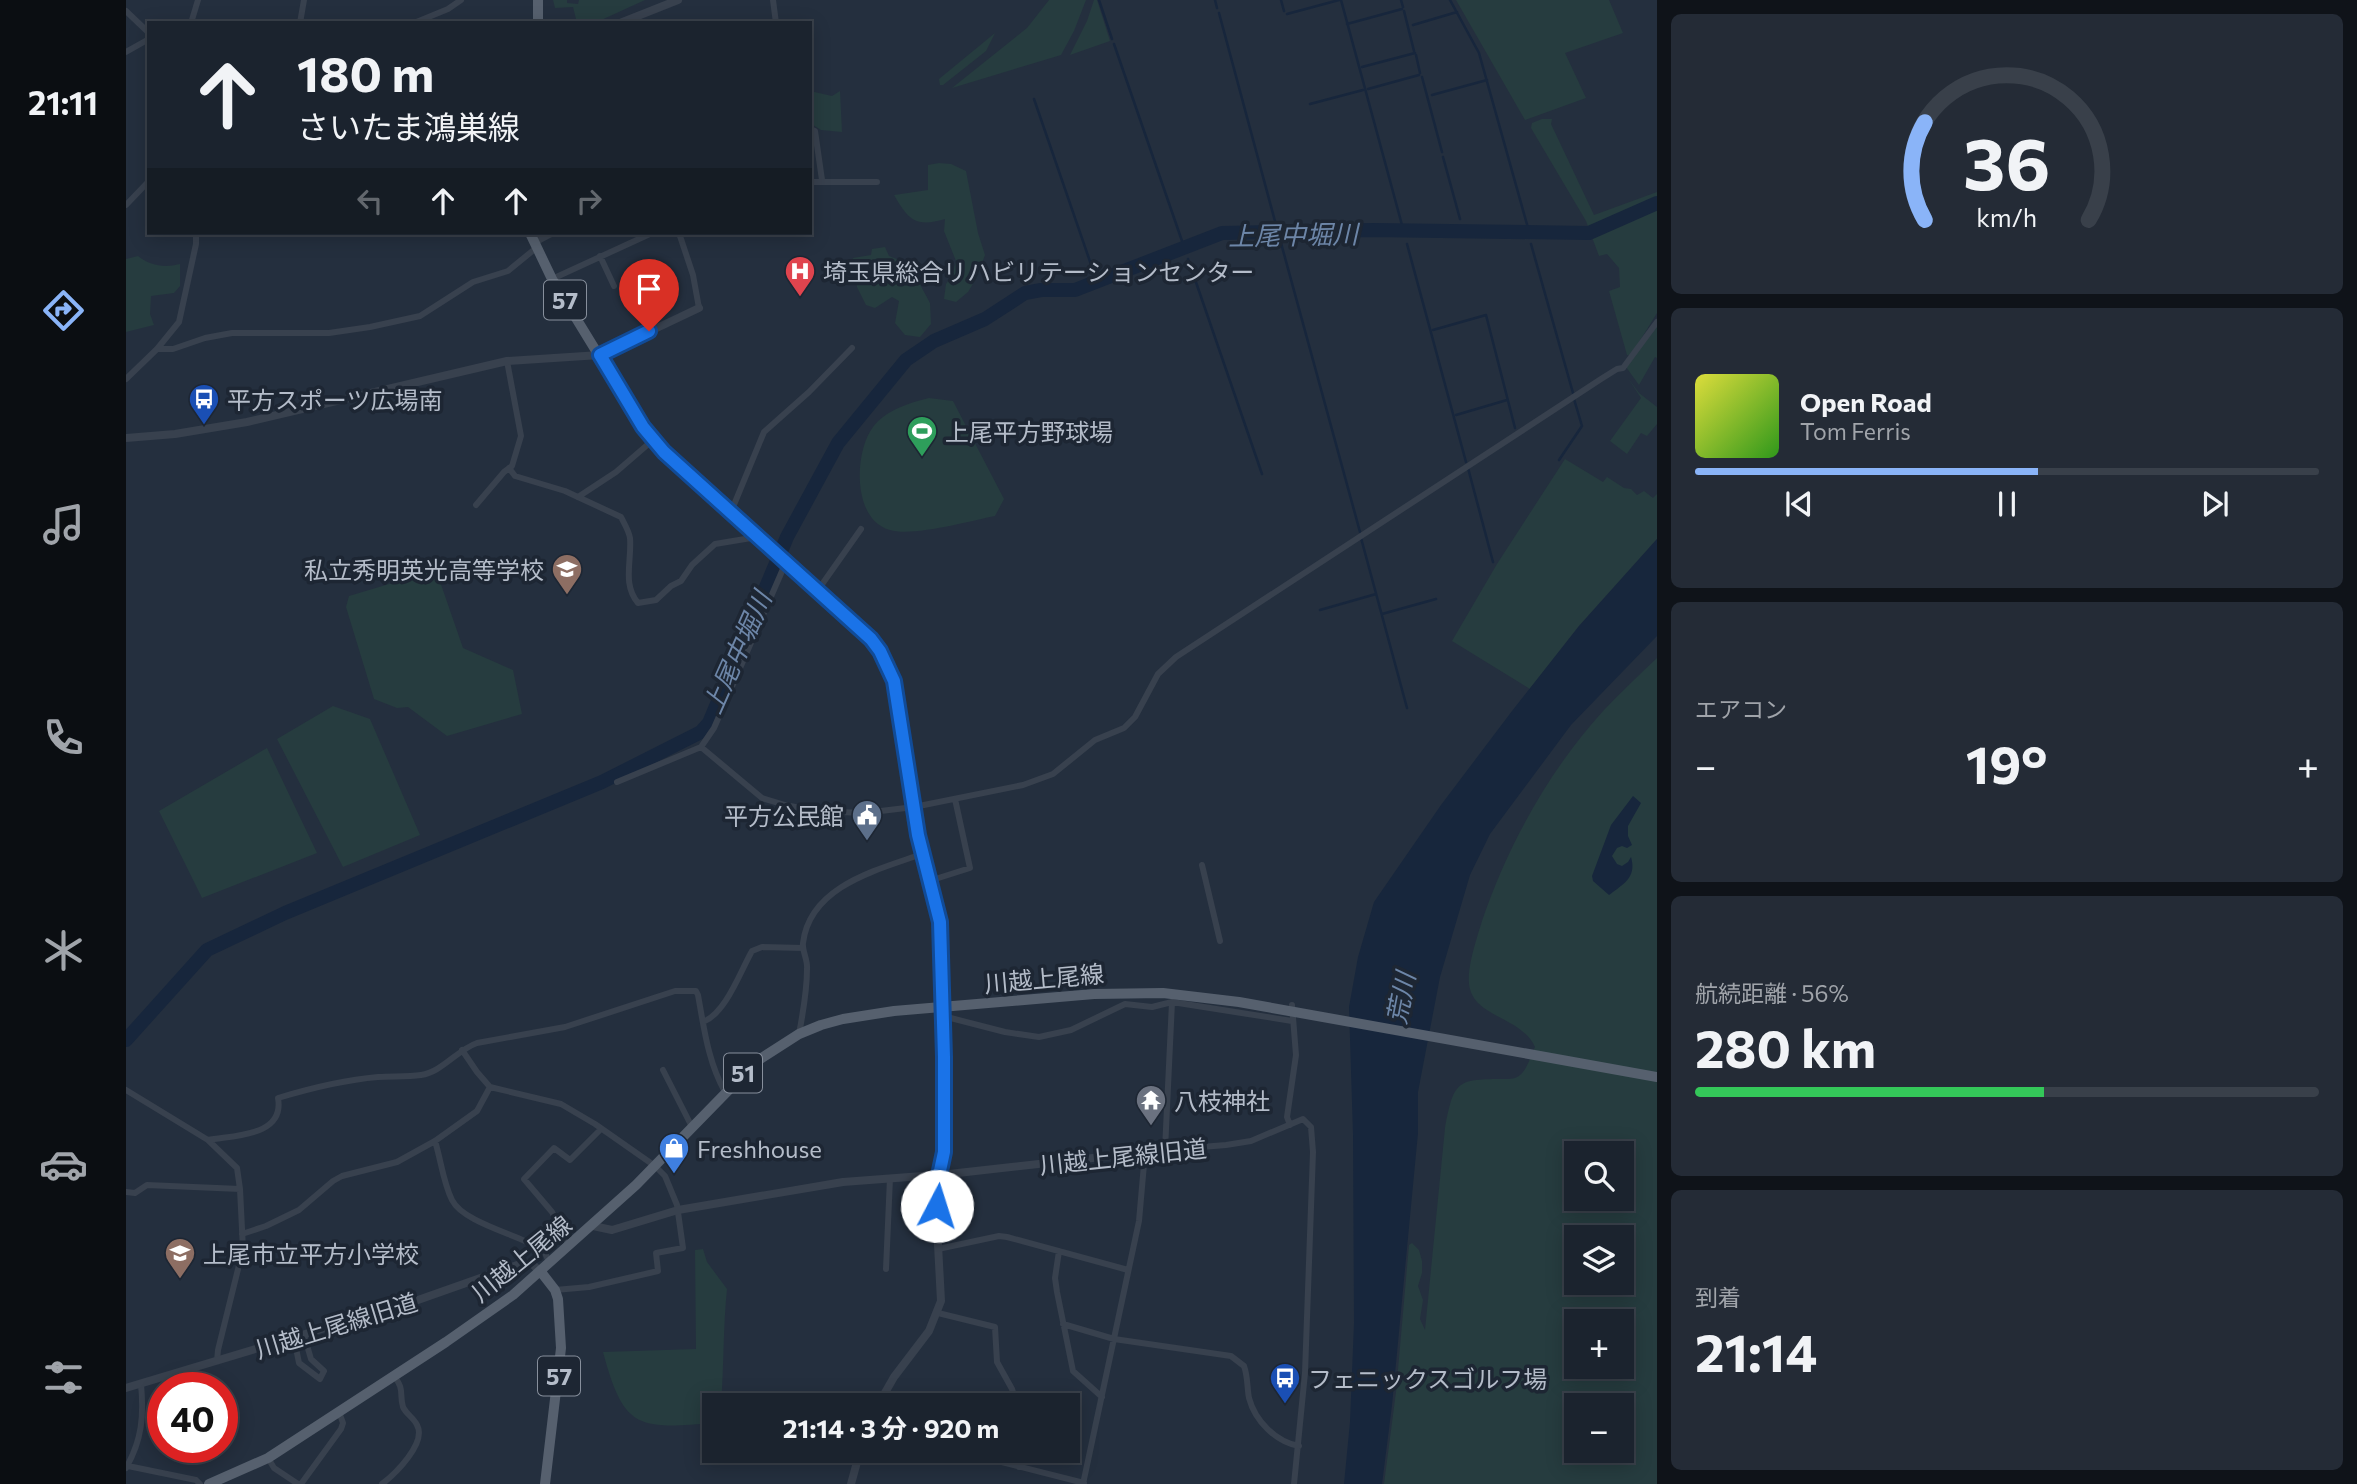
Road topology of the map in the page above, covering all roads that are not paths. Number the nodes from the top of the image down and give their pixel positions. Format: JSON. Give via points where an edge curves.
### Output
{"nodes":[{"id":1,"x":198,"y":0,"type":"edge"},
{"id":2,"x":304,"y":0,"type":"edge"},
{"id":3,"x":461,"y":0,"type":"edge"},
{"id":4,"x":538,"y":0,"type":"edge"},
{"id":5,"x":678,"y":0,"type":"edge"},
{"id":6,"x":774,"y":0,"type":"edge"},
{"id":7,"x":126,"y":10,"type":"edge"},
{"id":8,"x":192,"y":21,"type":"edge"},
{"id":9,"x":300,"y":21,"type":"edge"},
{"id":10,"x":419,"y":21,"type":"edge"},
{"id":11,"x":538,"y":21,"type":"edge"},
{"id":12,"x":626,"y":21,"type":"edge"},
{"id":13,"x":776,"y":21,"type":"edge"},
{"id":14,"x":147,"y":31,"type":"edge"},
{"id":15,"x":147,"y":40,"type":"edge"},
{"id":16,"x":126,"y":52,"type":"edge"},
{"id":17,"x":812,"y":130,"type":"edge"},
{"id":18,"x":822,"y":180,"type":"junction"},
{"id":19,"x":812,"y":182,"type":"edge"},
{"id":20,"x":877,"y":182,"type":"dead end"},
{"id":21,"x":147,"y":183,"type":"edge"},
{"id":22,"x":126,"y":205,"type":"edge"},
{"id":23,"x":196,"y":235,"type":"edge"},
{"id":24,"x":647,"y":235,"type":"edge"},
{"id":25,"x":680,"y":235,"type":"edge"},
{"id":26,"x":533,"y":241,"type":"edge"},
{"id":27,"x":600,"y":256,"type":"junction"},
{"id":28,"x":552,"y":279,"type":"junction"},
{"id":29,"x":614,"y":286,"type":"dead end"},
{"id":30,"x":699,"y":308,"type":"joint"},
{"id":31,"x":1657,"y":322,"type":"edge"},
{"id":32,"x":852,"y":348,"type":"dead end"},
{"id":33,"x":157,"y":349,"type":"junction"},
{"id":34,"x":600,"y":355,"type":"junction"},
{"id":35,"x":507,"y":361,"type":"junction"},
{"id":36,"x":126,"y":379,"type":"edge"},
{"id":37,"x":126,"y":438,"type":"edge"},
{"id":38,"x":653,"y":440,"type":"junction"},
{"id":39,"x":509,"y":468,"type":"junction"},
{"id":40,"x":578,"y":497,"type":"junction"},
{"id":41,"x":476,"y":505,"type":"dead end"},
{"id":42,"x":731,"y":512,"type":"junction"},
{"id":43,"x":861,"y":529,"type":"dead end"},
{"id":44,"x":759,"y":537,"type":"junction"},
{"id":45,"x":781,"y":557,"type":"junction"},
{"id":46,"x":818,"y":590,"type":"junction"},
{"id":47,"x":701,"y":747,"type":"junction"},
{"id":48,"x":617,"y":782,"type":"dead end"},
{"id":49,"x":955,"y":799,"type":"junction"},
{"id":50,"x":914,"y":807,"type":"junction"},
{"id":51,"x":922,"y":854,"type":"junction"},
{"id":52,"x":1202,"y":865,"type":"dead end"},
{"id":53,"x":929,"y":881,"type":"junction"},
{"id":54,"x":1220,"y":941,"type":"dead end"},
{"id":55,"x":803,"y":948,"type":"junction"},
{"id":56,"x":1172,"y":1002,"type":"junction"},
{"id":57,"x":1292,"y":1004,"type":"dead end"},
{"id":58,"x":943,"y":1012,"type":"junction"},
{"id":59,"x":1292,"y":1021,"type":"junction"},
{"id":60,"x":703,"y":1022,"type":"junction"},
{"id":61,"x":799,"y":1034,"type":"junction"},
{"id":62,"x":462,"y":1050,"type":"junction"},
{"id":63,"x":663,"y":1070,"type":"dead end"},
{"id":64,"x":1657,"y":1077,"type":"edge"},
{"id":65,"x":490,"y":1087,"type":"junction"},
{"id":66,"x":126,"y":1090,"type":"edge"},
{"id":67,"x":725,"y":1092,"type":"junction"},
{"id":68,"x":1290,"y":1125,"type":"junction"},
{"id":69,"x":692,"y":1127,"type":"junction"},
{"id":70,"x":600,"y":1130,"type":"junction"},
{"id":71,"x":208,"y":1140,"type":"junction"},
{"id":72,"x":435,"y":1141,"type":"junction"},
{"id":73,"x":1165,"y":1150,"type":"junction"},
{"id":74,"x":1145,"y":1153,"type":"junction"},
{"id":75,"x":656,"y":1166,"type":"junction"},
{"id":76,"x":939,"y":1175,"type":"junction"},
{"id":77,"x":890,"y":1178,"type":"junction"},
{"id":78,"x":240,"y":1189,"type":"junction"},
{"id":79,"x":126,"y":1192,"type":"edge"},
{"id":80,"x":678,"y":1210,"type":"junction"},
{"id":81,"x":593,"y":1226,"type":"junction"},
{"id":82,"x":242,"y":1234,"type":"junction"},
{"id":83,"x":569,"y":1246,"type":"junction"},
{"id":84,"x":938,"y":1249,"type":"junction"},
{"id":85,"x":1059,"y":1251,"type":"junction"},
{"id":86,"x":550,"y":1264,"type":"junction"},
{"id":87,"x":886,"y":1269,"type":"dead end"},
{"id":88,"x":1128,"y":1270,"type":"junction"},
{"id":89,"x":541,"y":1272,"type":"junction"},
{"id":90,"x":555,"y":1290,"type":"junction"},
{"id":91,"x":938,"y":1313,"type":"junction"},
{"id":92,"x":1063,"y":1324,"type":"junction"},
{"id":93,"x":304,"y":1335,"type":"junction"},
{"id":94,"x":294,"y":1338,"type":"junction"},
{"id":95,"x":1114,"y":1339,"type":"junction"},
{"id":96,"x":217,"y":1361,"type":"junction"},
{"id":97,"x":394,"y":1376,"type":"junction"},
{"id":98,"x":141,"y":1384,"type":"junction"},
{"id":99,"x":126,"y":1388,"type":"edge"},
{"id":100,"x":884,"y":1393,"type":"edge"},
{"id":101,"x":1013,"y":1393,"type":"edge"},
{"id":102,"x":1102,"y":1397,"type":"junction"},
{"id":103,"x":339,"y":1412,"type":"junction"},
{"id":104,"x":1299,"y":1446,"type":"junction"},
{"id":105,"x":268,"y":1458,"type":"junction"},
{"id":106,"x":857,"y":1463,"type":"edge"},
{"id":107,"x":1004,"y":1463,"type":"edge"},
{"id":108,"x":1019,"y":1463,"type":"edge"},
{"id":109,"x":127,"y":1467,"type":"edge"},
{"id":110,"x":1019,"y":1467,"type":"junction"},
{"id":111,"x":1084,"y":1483,"type":"edge"},
{"id":112,"x":200,"y":1484,"type":"edge"},
{"id":113,"x":209,"y":1484,"type":"edge"},
{"id":114,"x":300,"y":1484,"type":"edge"},
{"id":115,"x":382,"y":1484,"type":"edge"},
{"id":116,"x":545,"y":1484,"type":"edge"},
{"id":117,"x":851,"y":1484,"type":"edge"},
{"id":118,"x":1294,"y":1484,"type":"edge"}],
"edges":[{"from":1,"to":8,"type":"street"},
{"from":2,"to":9,"type":"street"},
{"from":3,"to":10,"type":"street"},
{"from":4,"to":11,"type":"main road"},
{"from":5,"to":12,"type":"street"},
{"from":6,"to":13,"type":"street"},
{"from":7,"to":14,"type":"street"},
{"from":15,"to":16,"type":"street"},
{"from":17,"to":18,"type":"street"},
{"from":18,"to":19,"type":"street"},
{"from":18,"to":20,"type":"street"},
{"from":21,"to":22,"type":"street"},
{"from":23,"to":33,"type":"street","via":[[179,322]]},
{"from":24,"to":27,"type":"street"},
{"from":25,"to":30,"type":"street"},
{"from":26,"to":28,"type":"main road","number":"57"},
{"from":26,"to":33,"type":"street","via":[[508,271],[473,282],[420,316],[329,333],[232,333]]},
{"from":27,"to":28,"type":"street"},
{"from":27,"to":29,"type":"street"},
{"from":28,"to":34,"type":"main road","number":"57"},
{"from":30,"to":34,"type":"street"},
{"from":31,"to":49,"type":"street","via":[[1623,368],[1176,657],[1158,674],[1135,718],[1124,728],[1096,740],[1041,780]]},
{"from":32,"to":42,"type":"street","via":[[764,432]]},
{"from":33,"to":36,"type":"street"},
{"from":34,"to":35,"type":"street"},
{"from":34,"to":38,"type":"main road","number":"57"},
{"from":35,"to":37,"type":"street","via":[[247,422]]},
{"from":35,"to":39,"type":"street","via":[[522,436]]},
{"from":38,"to":40,"type":"street"},
{"from":38,"to":42,"type":"main road","number":"57"},
{"from":39,"to":40,"type":"street","via":[[515,476]]},
{"from":39,"to":41,"type":"street"},
{"from":40,"to":44,"type":"street","via":[[621,517],[630,535],[630,594],[638,603],[656,600],[681,581],[715,544]]},
{"from":42,"to":44,"type":"main road","number":"57"},
{"from":43,"to":46,"type":"street"},
{"from":44,"to":45,"type":"main road","number":"57"},
{"from":45,"to":46,"type":"main road","number":"57"},
{"from":45,"to":47,"type":"street","via":[[714,728]]},
{"from":46,"to":50,"type":"main road","number":"57","via":[[871,639],[887,664],[897,695]]},
{"from":47,"to":48,"type":"street"},
{"from":47,"to":50,"type":"street","via":[[762,798],[785,805],[864,813]]},
{"from":49,"to":50,"type":"street"},
{"from":49,"to":53,"type":"street","via":[[970,868]]},
{"from":50,"to":51,"type":"main road","number":"57"},
{"from":51,"to":53,"type":"main road","number":"57"},
{"from":51,"to":55,"type":"street","via":[[860,875],[842,886],[810,919]]},
{"from":52,"to":54,"type":"street"},
{"from":53,"to":58,"type":"main road","number":"57","via":[[942,938]]},
{"from":55,"to":60,"type":"street","via":[[752,951],[722,1006]]},
{"from":55,"to":61,"type":"street","via":[[808,968]]},
{"from":56,"to":58,"type":"street","via":[[1152,1007],[1125,1004],[1048,1036],[1005,1032]]},
{"from":56,"to":59,"type":"street"},
{"from":56,"to":73,"type":"street"},
{"from":57,"to":59,"type":"street"},
{"from":58,"to":61,"type":"main road","name":"川越上尾線","number":"51","via":[[856,1017]]},
{"from":58,"to":64,"type":"main road","name":"川越上尾線","number":"51","via":[[1094,994],[1163,993],[1267,1007]]},
{"from":58,"to":76,"type":"street","via":[[944,1152]]},
{"from":59,"to":68,"type":"street","via":[[1296,1055],[1287,1117]]},
{"from":60,"to":62,"type":"street","via":[[696,991],[675,991],[565,1027],[488,1040]]},
{"from":60,"to":67,"type":"street"},
{"from":61,"to":67,"type":"main road","name":"川越上尾線","number":"51","via":[[757,1061]]},
{"from":62,"to":65,"type":"street"},
{"from":62,"to":71,"type":"street","via":[[422,1075],[328,1083],[278,1098],[272,1120],[258,1133]]},
{"from":63,"to":69,"type":"street"},
{"from":65,"to":70,"type":"street","via":[[561,1104]]},
{"from":65,"to":72,"type":"street","via":[[477,1111]]},
{"from":66,"to":71,"type":"street"},
{"from":67,"to":69,"type":"main road","name":"川越上尾線","number":"51"},
{"from":68,"to":73,"type":"street","name":"川越上尾線旧道","via":[[1226,1146]]},
{"from":68,"to":104,"type":"street","name":"川越上尾線旧道","via":[[1303,1119],[1311,1127],[1313,1152]]},
{"from":69,"to":75,"type":"main road","name":"川越上尾線","number":"51"},
{"from":70,"to":75,"type":"street"},
{"from":70,"to":83,"type":"street","via":[[570,1160],[554,1148],[524,1179],[552,1212]]},
{"from":71,"to":78,"type":"street","via":[[237,1168]]},
{"from":72,"to":82,"type":"street","via":[[397,1162],[342,1176],[290,1215]]},
{"from":72,"to":86,"type":"street","via":[[456,1206],[537,1247]]},
{"from":73,"to":74,"type":"street","name":"川越上尾線旧道"},
{"from":74,"to":76,"type":"street","name":"川越上尾線旧道"},
{"from":74,"to":88,"type":"street","via":[[1139,1221]]},
{"from":75,"to":80,"type":"street","via":[[665,1176]]},
{"from":75,"to":81,"type":"main road","name":"川越上尾線","number":"51"},
{"from":76,"to":77,"type":"street","name":"川越上尾線旧道"},
{"from":76,"to":84,"type":"street"},
{"from":77,"to":80,"type":"street","name":"川越上尾線旧道"},
{"from":77,"to":87,"type":"street"},
{"from":78,"to":79,"type":"street","via":[[146,1185],[135,1193]]},
{"from":78,"to":82,"type":"street"},
{"from":80,"to":81,"type":"street","via":[[612,1230]]},
{"from":80,"to":90,"type":"street","via":[[683,1248],[656,1253],[658,1271]]},
{"from":81,"to":83,"type":"main road","name":"川越上尾線","number":"51"},
{"from":82,"to":96,"type":"street","via":[[241,1260]]},
{"from":83,"to":86,"type":"main road","name":"川越上尾線","number":"51"},
{"from":84,"to":85,"type":"street","via":[[999,1236]]},
{"from":84,"to":91,"type":"street"},
{"from":85,"to":88,"type":"street"},
{"from":85,"to":92,"type":"street","via":[[1055,1278]]},
{"from":86,"to":89,"type":"main road","name":"川越上尾線","number":"51"},
{"from":88,"to":95,"type":"street"},
{"from":89,"to":90,"type":"main road","number":"57"},
{"from":89,"to":93,"type":"street","name":"川越上尾線旧道","via":[[531,1263],[523,1263]]},
{"from":89,"to":97,"type":"main road","name":"川越上尾線","number":"51"},
{"from":90,"to":116,"type":"main road","number":"57","via":[[561,1348]]},
{"from":91,"to":100,"type":"street","via":[[921,1345]]},
{"from":91,"to":101,"type":"street","via":[[995,1327],[996,1363]]},
{"from":92,"to":95,"type":"street"},
{"from":92,"to":102,"type":"street","via":[[1073,1371]]},
{"from":93,"to":94,"type":"street","name":"川越上尾線旧道"},
{"from":93,"to":94,"type":"street","via":[[311,1359],[324,1371],[320,1379],[299,1363]]},
{"from":94,"to":96,"type":"street","name":"川越上尾線旧道"},
{"from":95,"to":102,"type":"street"},
{"from":95,"to":104,"type":"street","via":[[1226,1354],[1238,1360],[1247,1374],[1251,1404],[1263,1424],[1280,1440]]},
{"from":96,"to":98,"type":"street","name":"川越上尾線旧道"},
{"from":97,"to":103,"type":"main road","name":"川越上尾線","number":"51"},
{"from":97,"to":115,"type":"street","via":[[402,1389],[403,1407],[419,1433],[404,1466]]},
{"from":98,"to":99,"type":"street","name":"川越上尾線旧道"},
{"from":98,"to":109,"type":"street","via":[[142,1427]]},
{"from":102,"to":111,"type":"street"},
{"from":103,"to":105,"type":"main road","name":"川越上尾線","number":"51"},
{"from":103,"to":114,"type":"street","via":[[341,1429]]},
{"from":104,"to":118,"type":"street"},
{"from":105,"to":113,"type":"main road","name":"川越上尾線","number":"51"},
{"from":105,"to":114,"type":"street","via":[[274,1468]]},
{"from":106,"to":117,"type":"street"},
{"from":107,"to":110,"type":"street"},
{"from":108,"to":110,"type":"street"},
{"from":109,"to":112,"type":"street"},
{"from":110,"to":111,"type":"street"}]}
